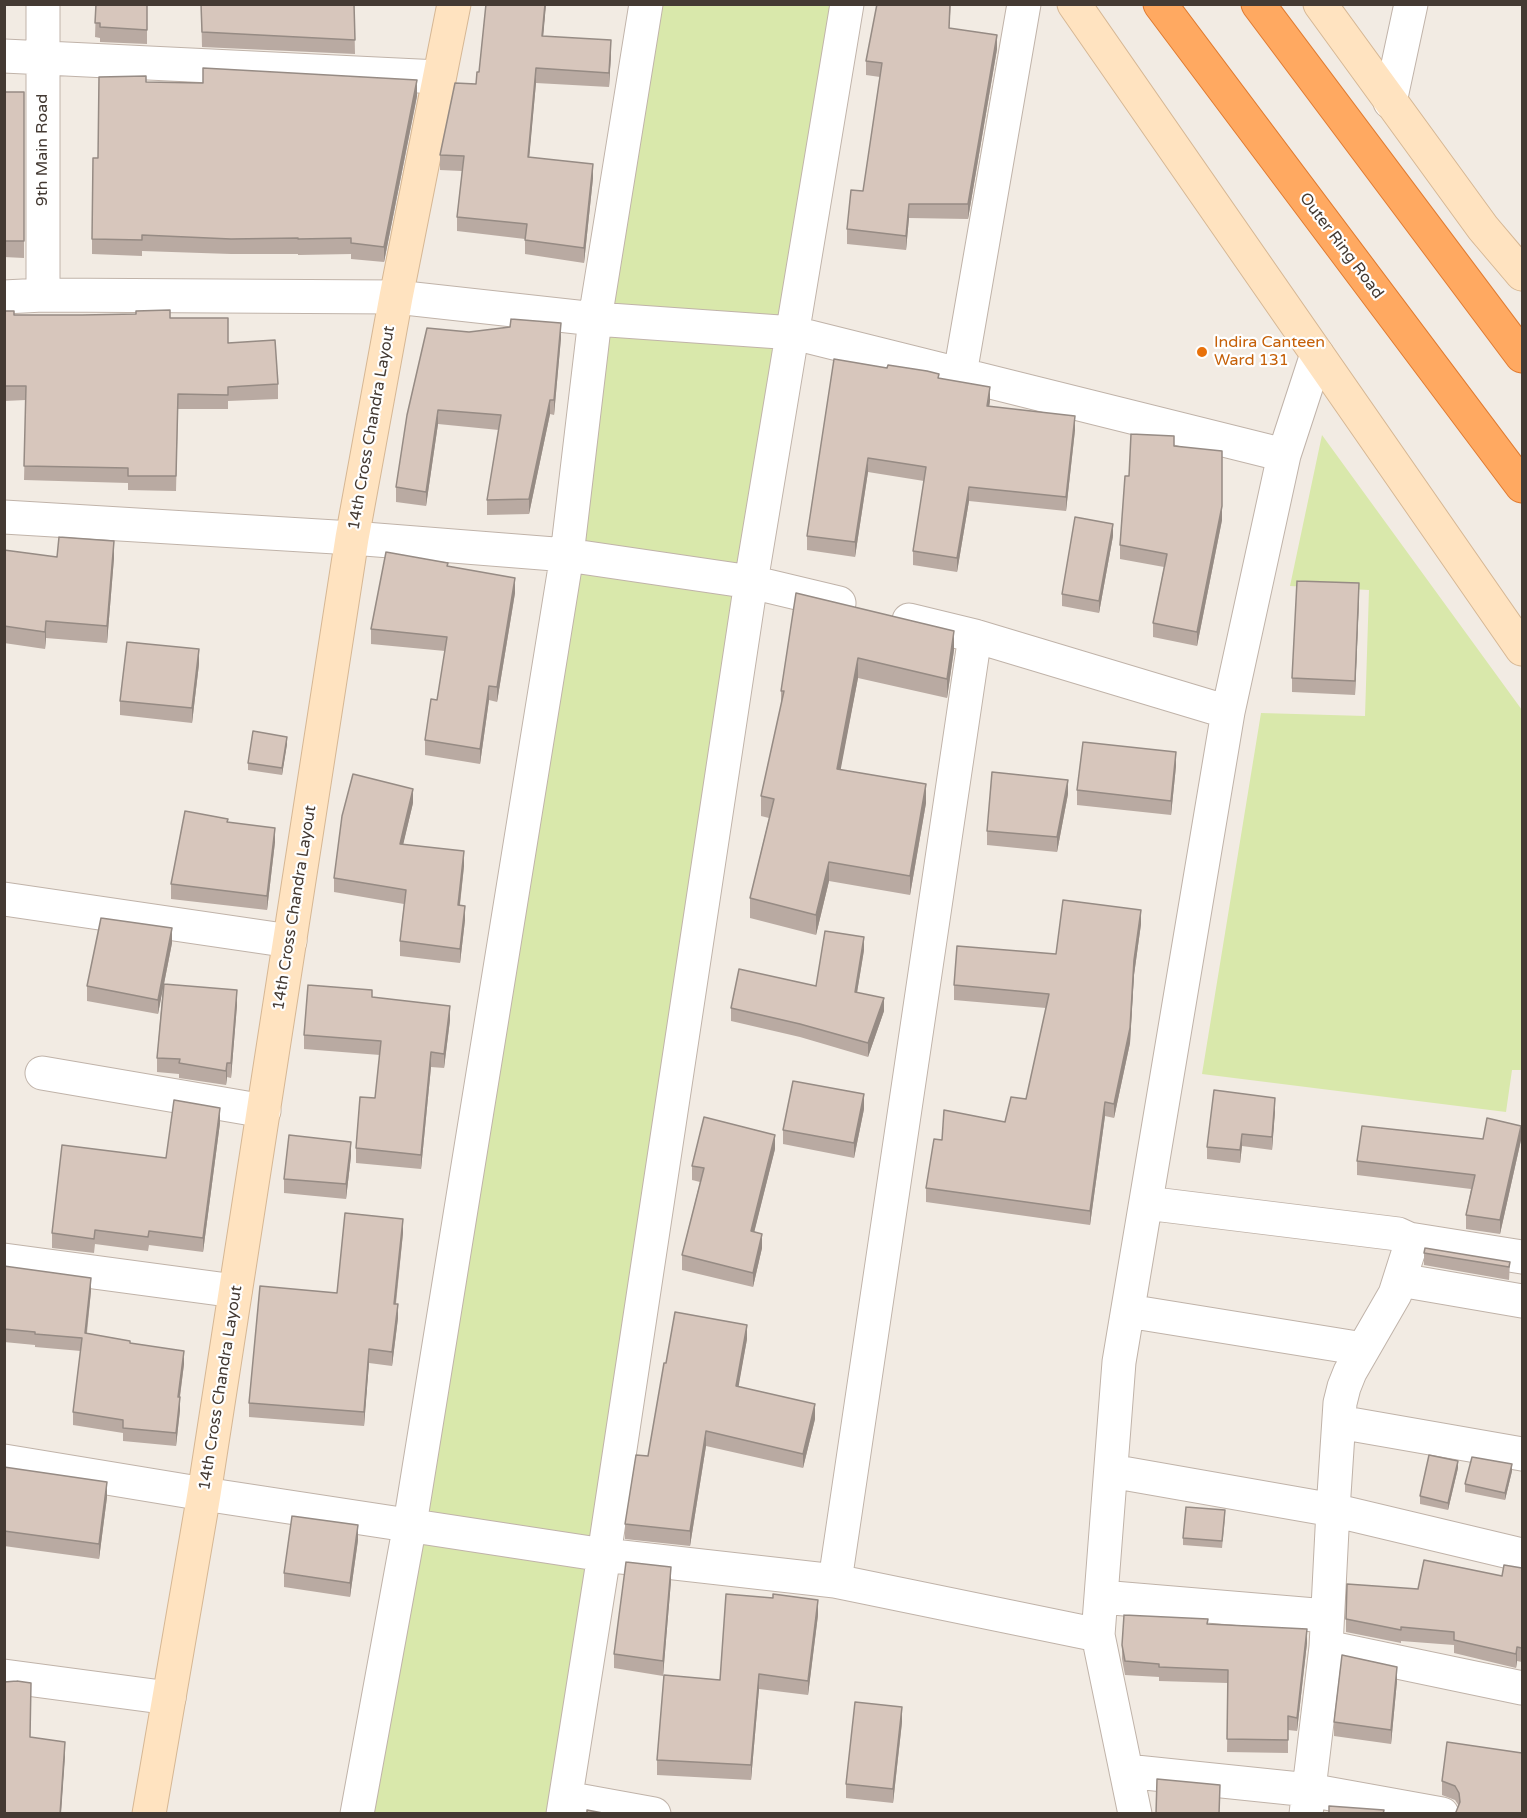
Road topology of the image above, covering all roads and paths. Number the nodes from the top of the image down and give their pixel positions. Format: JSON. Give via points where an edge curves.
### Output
{"nodes":[{"id":1,"x":43,"y":4,"type":"edge"},
{"id":2,"x":454,"y":4,"type":"edge"},
{"id":3,"x":646,"y":4,"type":"edge"},
{"id":4,"x":847,"y":4,"type":"edge"},
{"id":5,"x":1024,"y":4,"type":"edge"},
{"id":6,"x":1074,"y":4,"type":"edge"},
{"id":7,"x":1160,"y":4,"type":"edge"},
{"id":8,"x":1258,"y":4,"type":"edge"},
{"id":9,"x":1320,"y":4,"type":"edge"},
{"id":10,"x":1411,"y":4,"type":"edge"},
{"id":11,"x":4,"y":56,"type":"edge"},
{"id":12,"x":43,"y":57,"type":"junction"},
{"id":13,"x":439,"y":77,"type":"junction"},
{"id":14,"x":1390,"y":102,"type":"junction"},
{"id":15,"x":1522,"y":274,"type":"edge"},
{"id":16,"x":43,"y":295,"type":"junction"},
{"id":17,"x":4,"y":297,"type":"edge"},
{"id":18,"x":396,"y":297,"type":"junction"},
{"id":19,"x":595,"y":319,"type":"junction"},
{"id":20,"x":794,"y":333,"type":"junction"},
{"id":21,"x":1317,"y":354,"type":"junction"},
{"id":22,"x":1522,"y":356,"type":"edge"},
{"id":23,"x":960,"y":374,"type":"junction"},
{"id":24,"x":1284,"y":455,"type":"junction"},
{"id":25,"x":1522,"y":486,"type":"edge"},
{"id":26,"x":4,"y":517,"type":"edge"},
{"id":27,"x":352,"y":538,"type":"junction"},
{"id":28,"x":567,"y":555,"type":"junction"},
{"id":29,"x":751,"y":582,"type":"junction"},
{"id":30,"x":975,"y":636,"type":"junction"},
{"id":31,"x":1522,"y":649,"type":"edge"},
{"id":32,"x":1228,"y":712,"type":"junction"},
{"id":33,"x":4,"y":899,"type":"edge"},
{"id":34,"x":290,"y":941,"type":"junction"},
{"id":35,"x":42,"y":1073,"type":"dead end"},
{"id":36,"x":264,"y":1111,"type":"junction"},
{"id":37,"x":1146,"y":1203,"type":"junction"},
{"id":38,"x":1409,"y":1239,"type":"junction"},
{"id":39,"x":1522,"y":1257,"type":"edge"},
{"id":40,"x":4,"y":1260,"type":"edge"},
{"id":41,"x":1400,"y":1280,"type":"junction"},
{"id":42,"x":236,"y":1291,"type":"junction"},
{"id":43,"x":1522,"y":1301,"type":"edge"},
{"id":44,"x":1128,"y":1311,"type":"junction"},
{"id":45,"x":1363,"y":1349,"type":"junction"},
{"id":46,"x":1339,"y":1422,"type":"junction"},
{"id":47,"x":1522,"y":1454,"type":"edge"},
{"id":48,"x":4,"y":1461,"type":"edge"},
{"id":49,"x":1111,"y":1471,"type":"junction"},
{"id":50,"x":204,"y":1494,"type":"junction"},
{"id":51,"x":1332,"y":1510,"type":"junction"},
{"id":52,"x":410,"y":1524,"type":"junction"},
{"id":53,"x":604,"y":1554,"type":"junction"},
{"id":54,"x":1522,"y":1555,"type":"edge"},
{"id":55,"x":835,"y":1581,"type":"junction"},
{"id":56,"x":1101,"y":1597,"type":"junction"},
{"id":57,"x":1326,"y":1632,"type":"junction"},
{"id":58,"x":1098,"y":1635,"type":"junction"},
{"id":59,"x":4,"y":1676,"type":"edge"},
{"id":60,"x":1522,"y":1688,"type":"edge"},
{"id":61,"x":169,"y":1698,"type":"junction"},
{"id":62,"x":1126,"y":1771,"type":"junction"},
{"id":63,"x":1308,"y":1802,"type":"edge"},
{"id":64,"x":565,"y":1806,"type":"edge"},
{"id":65,"x":149,"y":1814,"type":"edge"},
{"id":66,"x":357,"y":1814,"type":"edge"},
{"id":67,"x":654,"y":1814,"type":"edge"},
{"id":68,"x":1135,"y":1814,"type":"edge"},
{"id":69,"x":1442,"y":1814,"type":"edge"}],
"edges":[{"from":1,"to":12,"type":"street","name":"9th Main Road"},
{"from":2,"to":13,"type":"street","name":"14th Cross Chandra Layout"},
{"from":3,"to":19,"type":"street"},
{"from":4,"to":20,"type":"street"},
{"from":5,"to":23,"type":"street"},
{"from":6,"to":21,"type":"street"},
{"from":7,"to":25,"type":"highway","name":"Outer Ring Road"},
{"from":8,"to":22,"type":"highway"},
{"from":9,"to":14,"type":"street"},
{"from":10,"to":14,"type":"street"},
{"from":11,"to":12,"type":"street"},
{"from":12,"to":13,"type":"street"},
{"from":12,"to":16,"type":"street","name":"9th Main Road"},
{"from":13,"to":18,"type":"street","name":"14th Cross Chandra Layout"},
{"from":14,"to":15,"type":"street"},
{"from":16,"to":17,"type":"street"},
{"from":16,"to":18,"type":"street"},
{"from":18,"to":19,"type":"street"},
{"from":18,"to":27,"type":"street","name":"14th Cross Chandra Layout"},
{"from":19,"to":20,"type":"street"},
{"from":19,"to":28,"type":"street"},
{"from":20,"to":23,"type":"street"},
{"from":20,"to":29,"type":"street"},
{"from":21,"to":24,"type":"street"},
{"from":21,"to":31,"type":"street"},
{"from":23,"to":24,"type":"street"},
{"from":24,"to":32,"type":"street"},
{"from":26,"to":27,"type":"street"},
{"from":27,"to":28,"type":"street"},
{"from":27,"to":34,"type":"street","name":"14th Cross Chandra Layout"},
{"from":28,"to":29,"type":"street"},
{"from":28,"to":52,"type":"street"},
{"from":29,"to":30,"type":"street"},
{"from":29,"to":53,"type":"street"},
{"from":30,"to":32,"type":"street"},
{"from":30,"to":55,"type":"street"},
{"from":32,"to":37,"type":"street"},
{"from":33,"to":34,"type":"street"},
{"from":34,"to":36,"type":"street","name":"14th Cross Chandra Layout"},
{"from":35,"to":36,"type":"street"},
{"from":36,"to":42,"type":"street","name":"14th Cross Chandra Layout"},
{"from":37,"to":38,"type":"street","via":[[1398,1234]]},
{"from":37,"to":44,"type":"street"},
{"from":38,"to":39,"type":"street"},
{"from":38,"to":41,"type":"street"},
{"from":40,"to":42,"type":"street"},
{"from":41,"to":43,"type":"street"},
{"from":41,"to":45,"type":"street"},
{"from":42,"to":50,"type":"street","name":"14th Cross Chandra Layout"},
{"from":44,"to":45,"type":"street"},
{"from":44,"to":49,"type":"street","via":[[1119,1362]]},
{"from":45,"to":46,"type":"street","via":[[1344,1387]]},
{"from":46,"to":47,"type":"street"},
{"from":46,"to":51,"type":"street"},
{"from":48,"to":50,"type":"street"},
{"from":49,"to":51,"type":"street"},
{"from":49,"to":56,"type":"street"},
{"from":50,"to":52,"type":"street"},
{"from":50,"to":61,"type":"street","name":"14th Cross Chandra Layout"},
{"from":51,"to":54,"type":"street"},
{"from":51,"to":57,"type":"street"},
{"from":52,"to":53,"type":"street"},
{"from":52,"to":66,"type":"street"},
{"from":53,"to":55,"type":"street"},
{"from":53,"to":64,"type":"street"},
{"from":55,"to":58,"type":"street"},
{"from":56,"to":57,"type":"street"},
{"from":56,"to":58,"type":"street"},
{"from":57,"to":60,"type":"street"},
{"from":57,"to":63,"type":"street"},
{"from":58,"to":62,"type":"street"},
{"from":59,"to":61,"type":"street"},
{"from":61,"to":65,"type":"street","name":"14th Cross Chandra Layout"},
{"from":62,"to":63,"type":"street"},
{"from":62,"to":68,"type":"street"},
{"from":63,"to":69,"type":"street"},
{"from":64,"to":67,"type":"street"}]}
